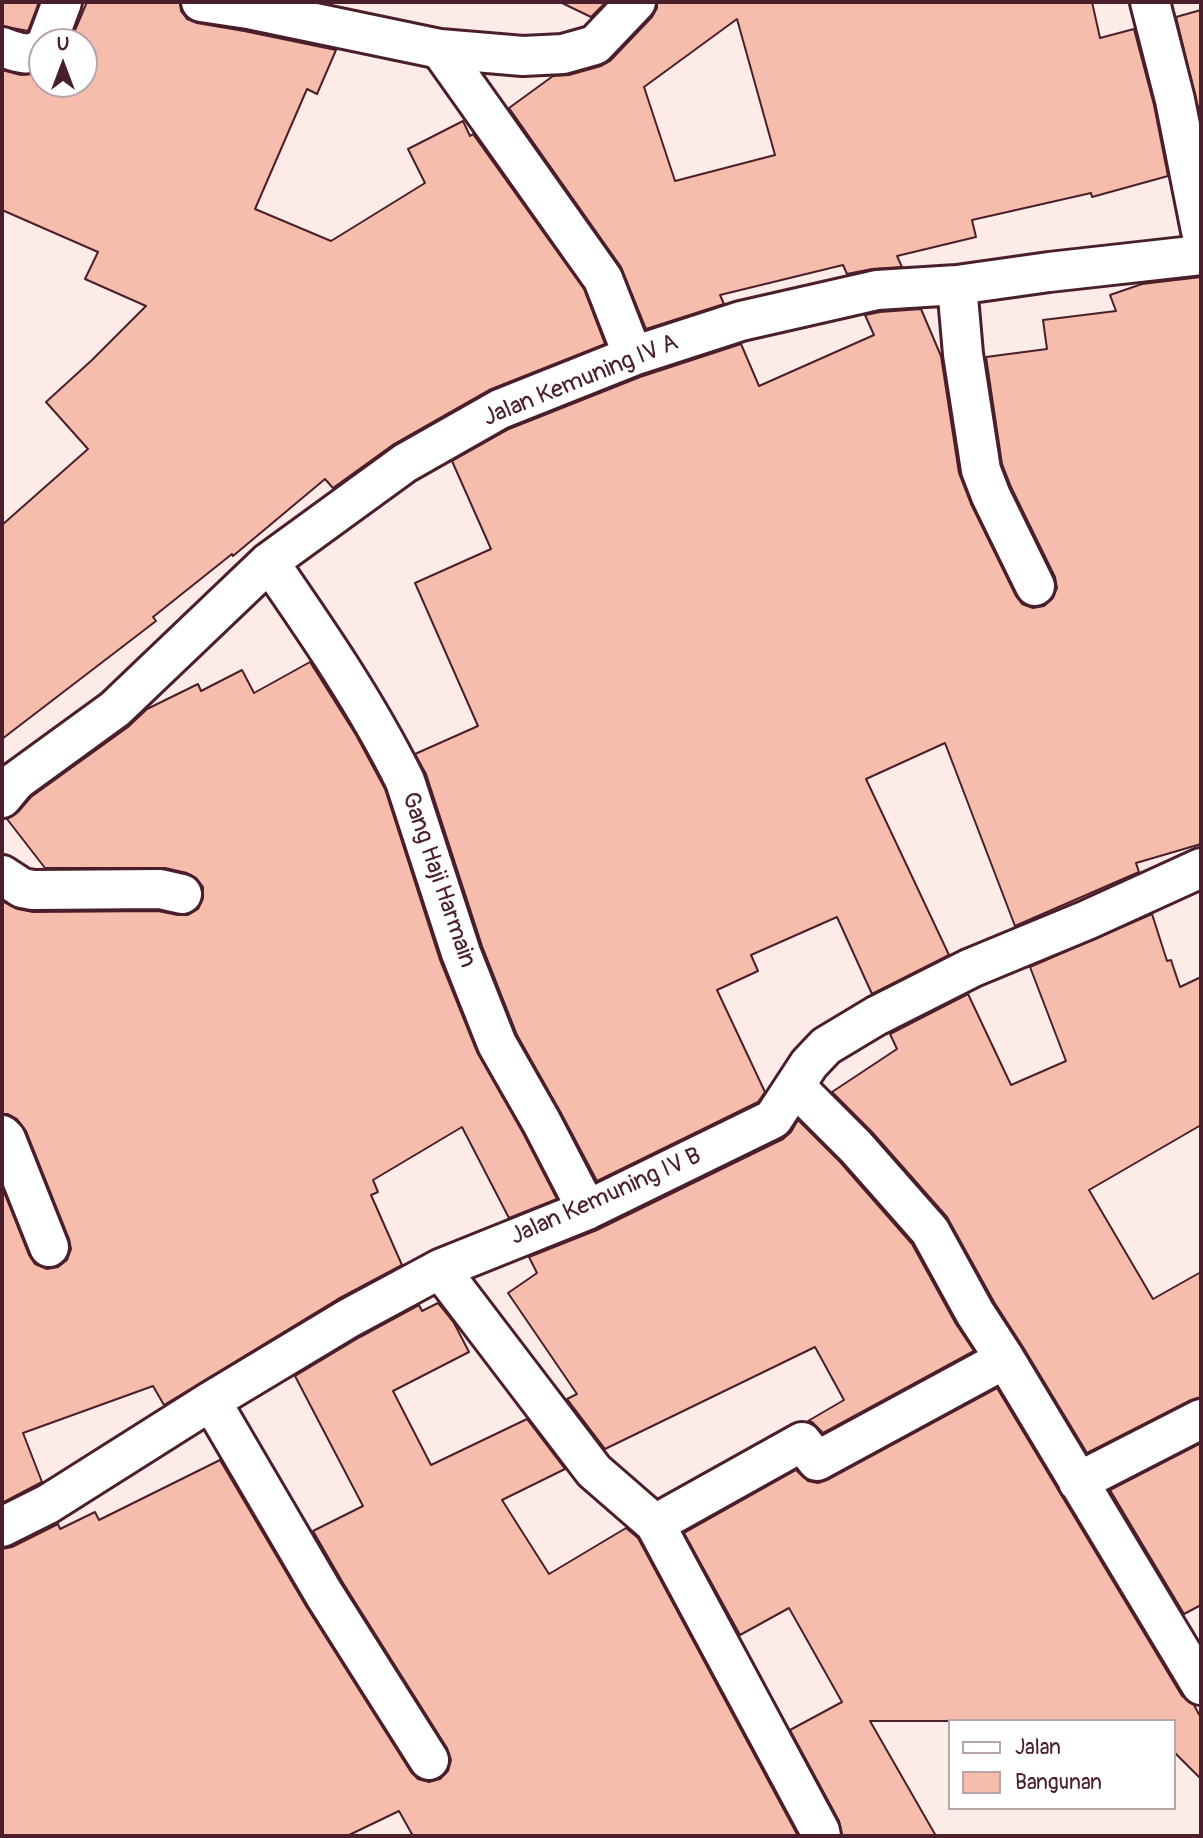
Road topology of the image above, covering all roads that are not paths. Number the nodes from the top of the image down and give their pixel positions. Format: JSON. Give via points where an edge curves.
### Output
{"nodes":[{"id":1,"x":62,"y":2,"type":"edge"},
{"id":2,"x":201,"y":2,"type":"edge"},
{"id":3,"x":636,"y":2,"type":"edge"},
{"id":4,"x":1150,"y":2,"type":"edge"},
{"id":5,"x":52,"y":28,"type":"edge"},
{"id":6,"x":2,"y":47,"type":"edge"},
{"id":7,"x":440,"y":49,"type":"junction"},
{"id":8,"x":28,"y":54,"type":"edge"},
{"id":9,"x":1188,"y":95,"type":"edge"},
{"id":10,"x":1201,"y":231,"type":"edge"},
{"id":11,"x":1201,"y":255,"type":"edge"},
{"id":12,"x":957,"y":285,"type":"junction"},
{"id":13,"x":633,"y":356,"type":"junction"},
{"id":14,"x":269,"y":562,"type":"junction"},
{"id":15,"x":1035,"y":586,"type":"dead end"},
{"id":16,"x":2,"y":798,"type":"edge"},
{"id":17,"x":1201,"y":868,"type":"edge"},
{"id":18,"x":2,"y":875,"type":"edge"},
{"id":19,"x":182,"y":894,"type":"dead end"},
{"id":20,"x":795,"y":1086,"type":"junction"},
{"id":21,"x":2,"y":1135,"type":"edge"},
{"id":22,"x":587,"y":1210,"type":"junction"},
{"id":23,"x":49,"y":1247,"type":"dead end"},
{"id":24,"x":440,"y":1269,"type":"junction"},
{"id":25,"x":1005,"y":1359,"type":"junction"},
{"id":26,"x":211,"y":1401,"type":"junction"},
{"id":27,"x":1201,"y":1419,"type":"edge"},
{"id":28,"x":1078,"y":1482,"type":"junction"},
{"id":29,"x":655,"y":1524,"type":"junction"},
{"id":30,"x":2,"y":1527,"type":"edge"},
{"id":31,"x":1201,"y":1685,"type":"edge"},
{"id":32,"x":429,"y":1760,"type":"dead end"},
{"id":33,"x":821,"y":1836,"type":"edge"}],
"edges":[{"from":1,"to":5,"type":"street"},
{"from":2,"to":7,"type":"street"},
{"from":3,"to":7,"type":"street","via":[[595,45],[563,54],[523,56]]},
{"from":4,"to":9,"type":"street"},
{"from":6,"to":8,"type":"street"},
{"from":7,"to":13,"type":"street","via":[[603,279]]},
{"from":9,"to":10,"type":"street"},
{"from":11,"to":12,"type":"street","name":"Jalan Kemuning IV A"},
{"from":12,"to":13,"type":"street","name":"Jalan Kemuning IV A","via":[[877,290],[741,321]]},
{"from":12,"to":15,"type":"street","via":[[981,470]]},
{"from":13,"to":14,"type":"street","name":"Jalan Kemuning IV A","via":[[500,409],[452,436],[405,463]]},
{"from":14,"to":16,"type":"street","name":"Jalan Kemuning IV A","via":[[115,709],[16,781]]},
{"from":14,"to":22,"type":"street","name":"Gang Haji Harmain","via":[[358,695],[405,781],[461,953],[497,1044]]},
{"from":17,"to":20,"type":"street","name":"Jalan Kemuning IV B","via":[[971,968],[876,1016],[826,1046]]},
{"from":18,"to":19,"type":"street","via":[[33,890],[160,889]]},
{"from":20,"to":22,"type":"street","name":"Jalan Kemuning IV B","via":[[773,1119]]},
{"from":20,"to":25,"type":"street","via":[[930,1231]]},
{"from":21,"to":23,"type":"street"},
{"from":22,"to":24,"type":"street","name":"Jalan Kemuning IV B"},
{"from":24,"to":26,"type":"street","name":"Jalan Kemuning IV B"},
{"from":24,"to":29,"type":"street","via":[[594,1471]]},
{"from":25,"to":28,"type":"street"},
{"from":25,"to":29,"type":"street","via":[[817,1461],[802,1442]]},
{"from":26,"to":30,"type":"street","name":"Jalan Kemuning IV B","via":[[48,1504]]},
{"from":26,"to":32,"type":"street","via":[[324,1594]]},
{"from":27,"to":28,"type":"street"},
{"from":28,"to":31,"type":"street"},
{"from":29,"to":33,"type":"street"}]}
